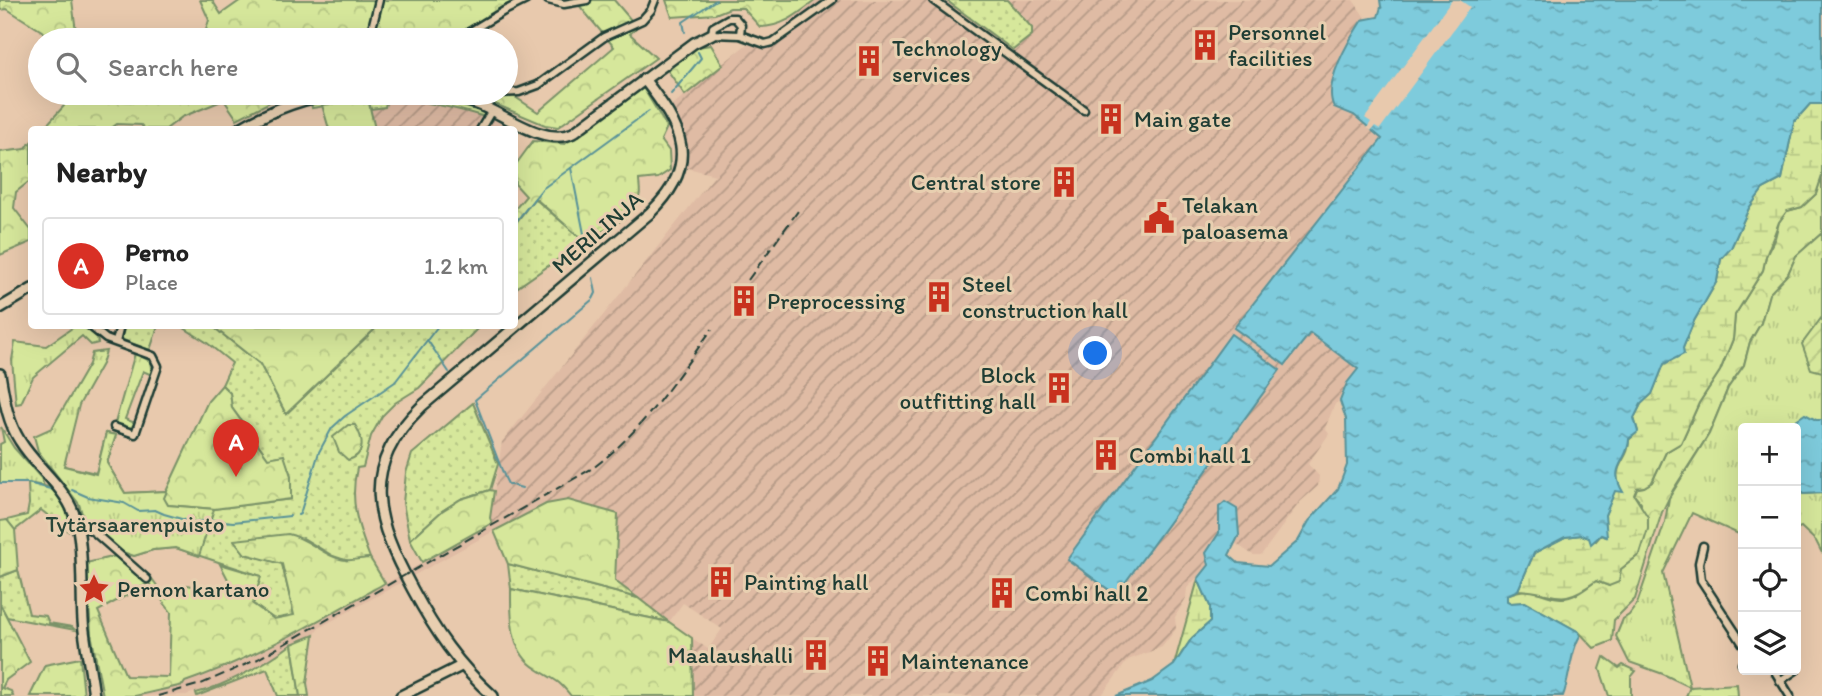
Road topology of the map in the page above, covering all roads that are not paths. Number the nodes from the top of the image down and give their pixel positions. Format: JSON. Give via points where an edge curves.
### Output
{"nodes":[{"id":1,"x":379,"y":0,"type":"edge"},
{"id":2,"x":526,"y":0,"type":"edge"},
{"id":3,"x":548,"y":0,"type":"edge"},
{"id":4,"x":587,"y":0,"type":"edge"},
{"id":5,"x":655,"y":0,"type":"edge"},
{"id":6,"x":832,"y":0,"type":"edge"},
{"id":7,"x":933,"y":0,"type":"edge"},
{"id":8,"x":372,"y":28,"type":"edge"},
{"id":9,"x":475,"y":28,"type":"edge"},
{"id":10,"x":712,"y":34,"type":"junction"},
{"id":11,"x":740,"y":35,"type":"junction"},
{"id":12,"x":644,"y":79,"type":"junction"},
{"id":13,"x":518,"y":92,"type":"edge"},
{"id":14,"x":292,"y":105,"type":"edge"},
{"id":15,"x":477,"y":105,"type":"edge"},
{"id":16,"x":492,"y":110,"type":"junction"},
{"id":17,"x":1084,"y":110,"type":"dead end"},
{"id":18,"x":245,"y":126,"type":"edge"},
{"id":19,"x":482,"y":126,"type":"edge"},
{"id":20,"x":28,"y":291,"type":"edge"},
{"id":21,"x":0,"y":308,"type":"edge"},
{"id":22,"x":518,"y":325,"type":"edge"},
{"id":23,"x":93,"y":329,"type":"edge"},
{"id":24,"x":119,"y":329,"type":"edge"},
{"id":25,"x":513,"y":329,"type":"edge"},
{"id":26,"x":116,"y":342,"type":"junction"},
{"id":27,"x":0,"y":374,"type":"edge"},
{"id":28,"x":114,"y":427,"type":"dead end"},
{"id":29,"x":78,"y":528,"type":"junction"},
{"id":30,"x":1703,"y":546,"type":"dead end"},
{"id":31,"x":147,"y":579,"type":"dead end"},
{"id":32,"x":1738,"y":636,"type":"edge"},
{"id":33,"x":461,"y":666,"type":"junction"},
{"id":34,"x":1777,"y":675,"type":"edge"},
{"id":35,"x":1789,"y":675,"type":"edge"},
{"id":36,"x":1780,"y":681,"type":"junction"},
{"id":37,"x":94,"y":695,"type":"edge"},
{"id":38,"x":401,"y":696,"type":"edge"},
{"id":39,"x":494,"y":696,"type":"edge"},
{"id":40,"x":1790,"y":696,"type":"edge"}],
"edges":[{"from":1,"to":8,"type":"street"},
{"from":2,"to":9,"type":"street"},
{"from":3,"to":4,"type":"street","via":[[564,4]]},
{"from":5,"to":13,"type":"street","via":[[642,20],[604,37],[538,85]]},
{"from":6,"to":11,"type":"street","via":[[773,42],[761,44]]},
{"from":7,"to":17,"type":"street"},
{"from":10,"to":11,"type":"street"},
{"from":10,"to":11,"type":"street","via":[[715,24],[733,17],[741,25]]},
{"from":10,"to":12,"type":"street"},
{"from":12,"to":16,"type":"street","via":[[573,133],[558,137]]},
{"from":12,"to":22,"type":"street","name":"MERILINJA","via":[[678,132],[680,160],[669,192]]},
{"from":14,"to":18,"type":"street"},
{"from":15,"to":16,"type":"street"},
{"from":16,"to":19,"type":"street"},
{"from":20,"to":21,"type":"street"},
{"from":23,"to":26,"type":"street"},
{"from":24,"to":26,"type":"street"},
{"from":25,"to":33,"type":"street","name":"MERILINJA","via":[[422,406],[402,427],[384,460],[379,498],[385,535],[434,630]]},
{"from":26,"to":28,"type":"street","via":[[153,356],[158,369],[135,434]]},
{"from":27,"to":29,"type":"street","via":[[16,435],[65,496]]},
{"from":29,"to":31,"type":"street","via":[[95,533]]},
{"from":29,"to":37,"type":"street","via":[[83,625]]},
{"from":30,"to":32,"type":"street","via":[[1701,580]]},
{"from":33,"to":38,"type":"street"},
{"from":33,"to":39,"type":"street","name":"MERILINJA"},
{"from":34,"to":36,"type":"street"},
{"from":35,"to":36,"type":"street"},
{"from":36,"to":40,"type":"street"}]}
